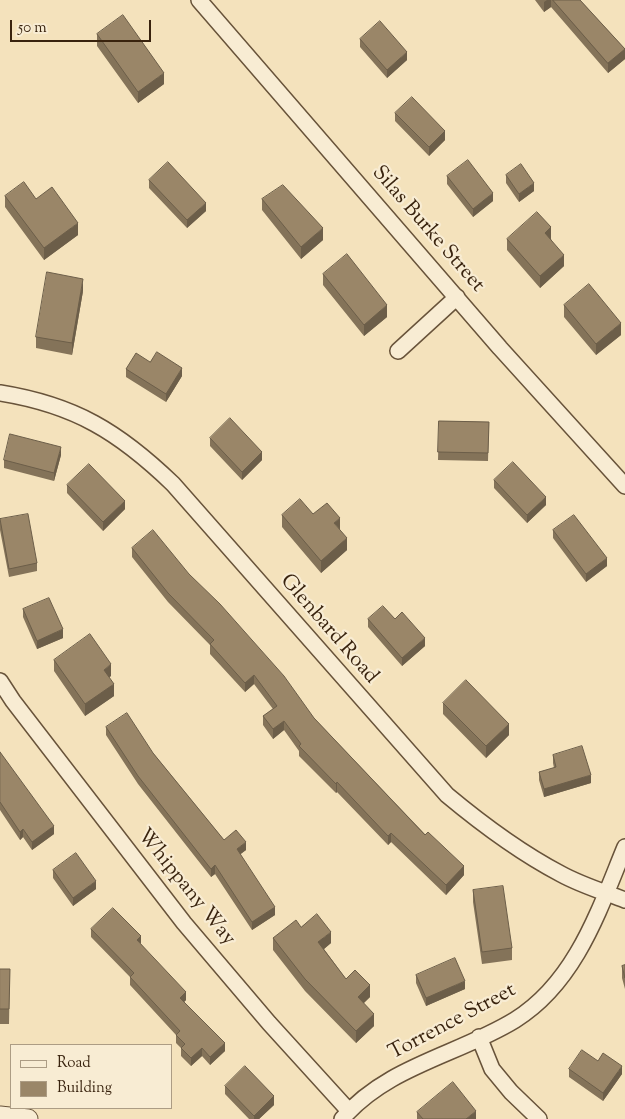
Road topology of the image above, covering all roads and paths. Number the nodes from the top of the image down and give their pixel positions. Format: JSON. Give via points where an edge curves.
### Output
{"nodes":[{"id":1,"x":199,"y":0,"type":"edge"},
{"id":2,"x":457,"y":297,"type":"junction"},
{"id":3,"x":398,"y":351,"type":"dead end"},
{"id":4,"x":0,"y":393,"type":"edge"},
{"id":5,"x":625,"y":486,"type":"edge"},
{"id":6,"x":0,"y":681,"type":"edge"},
{"id":7,"x":625,"y":847,"type":"edge"},
{"id":8,"x":606,"y":893,"type":"junction"},
{"id":9,"x":625,"y":900,"type":"edge"},
{"id":10,"x":479,"y":1037,"type":"junction"},
{"id":11,"x":345,"y":1115,"type":"edge"},
{"id":12,"x":0,"y":1116,"type":"edge"},
{"id":13,"x":28,"y":1119,"type":"edge"},
{"id":14,"x":539,"y":1119,"type":"edge"}],
"edges":[{"from":1,"to":2,"type":"street","name":"Silas Burke Street"},
{"from":2,"to":3,"type":"street"},
{"from":2,"to":5,"type":"street","name":"Silas Burke Street"},
{"from":4,"to":8,"type":"street","name":"Glenbard Road","via":[[64,408],[140,452],[173,484],[447,795],[484,826],[527,855],[562,875]]},
{"from":6,"to":11,"type":"street","name":"Whippany Way","via":[[184,923]]},
{"from":7,"to":8,"type":"street","name":"Torrence Street"},
{"from":8,"to":9,"type":"street","name":"Glenbard Road"},
{"from":8,"to":10,"type":"street","name":"Torrence Street","via":[[582,947],[558,981],[515,1020]]},
{"from":10,"to":11,"type":"street","name":"Torrence Street","via":[[416,1064]]},
{"from":10,"to":14,"type":"street","via":[[492,1069]]},
{"from":12,"to":13,"type":"street"}]}
